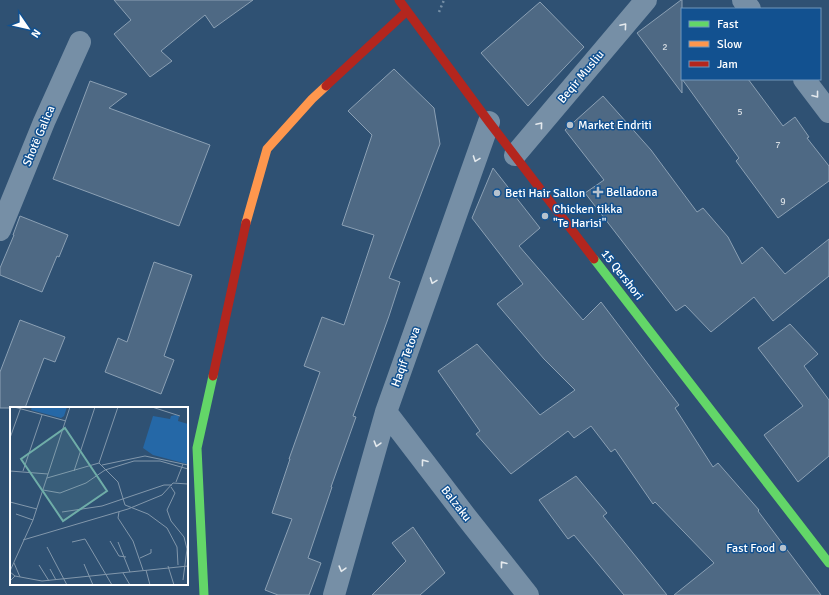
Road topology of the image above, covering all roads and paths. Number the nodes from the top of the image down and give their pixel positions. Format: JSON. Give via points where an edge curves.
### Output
{"nodes":[{"id":1,"x":399,"y":0,"type":"edge"},
{"id":2,"x":646,"y":0,"type":"edge"},
{"id":3,"x":743,"y":0,"type":"edge"},
{"id":4,"x":749,"y":8,"type":"edge"},
{"id":5,"x":407,"y":11,"type":"junction"},
{"id":6,"x":80,"y":42,"type":"dead end"},
{"id":7,"x":805,"y":80,"type":"edge"},
{"id":8,"x":829,"y":112,"type":"edge"},
{"id":9,"x":489,"y":122,"type":"junction"},
{"id":10,"x":515,"y":155,"type":"junction"},
{"id":11,"x":0,"y":230,"type":"edge"},
{"id":12,"x":386,"y":412,"type":"junction"},
{"id":13,"x":829,"y":563,"type":"edge"},
{"id":14,"x":204,"y":595,"type":"edge"},
{"id":15,"x":334,"y":595,"type":"edge"},
{"id":16,"x":528,"y":595,"type":"edge"}],
"edges":[{"from":1,"to":5,"type":"street","name":"15 Qershori"},
{"from":10,"to":2,"type":"street","name":"Beqir Musliu","one_way":true},
{"from":3,"to":4,"type":"street"},
{"from":5,"to":9,"type":"street","name":"15 Qershori"},
{"from":5,"to":14,"type":"street","via":[[312,99],[267,149],[246,222],[197,448]]},
{"from":6,"to":11,"type":"street","name":"Shotë Galica"},
{"from":7,"to":8,"type":"street","one_way":true},
{"from":9,"to":10,"type":"street","name":"15 Qershori"},
{"from":9,"to":12,"type":"street","name":"Haqif Tetova","one_way":true},
{"from":10,"to":13,"type":"street","name":"15 Qershori"},
{"from":12,"to":15,"type":"street","name":"Haqif Tetova","one_way":true},
{"from":16,"to":12,"type":"street","name":"Balzaku","one_way":true}]}
